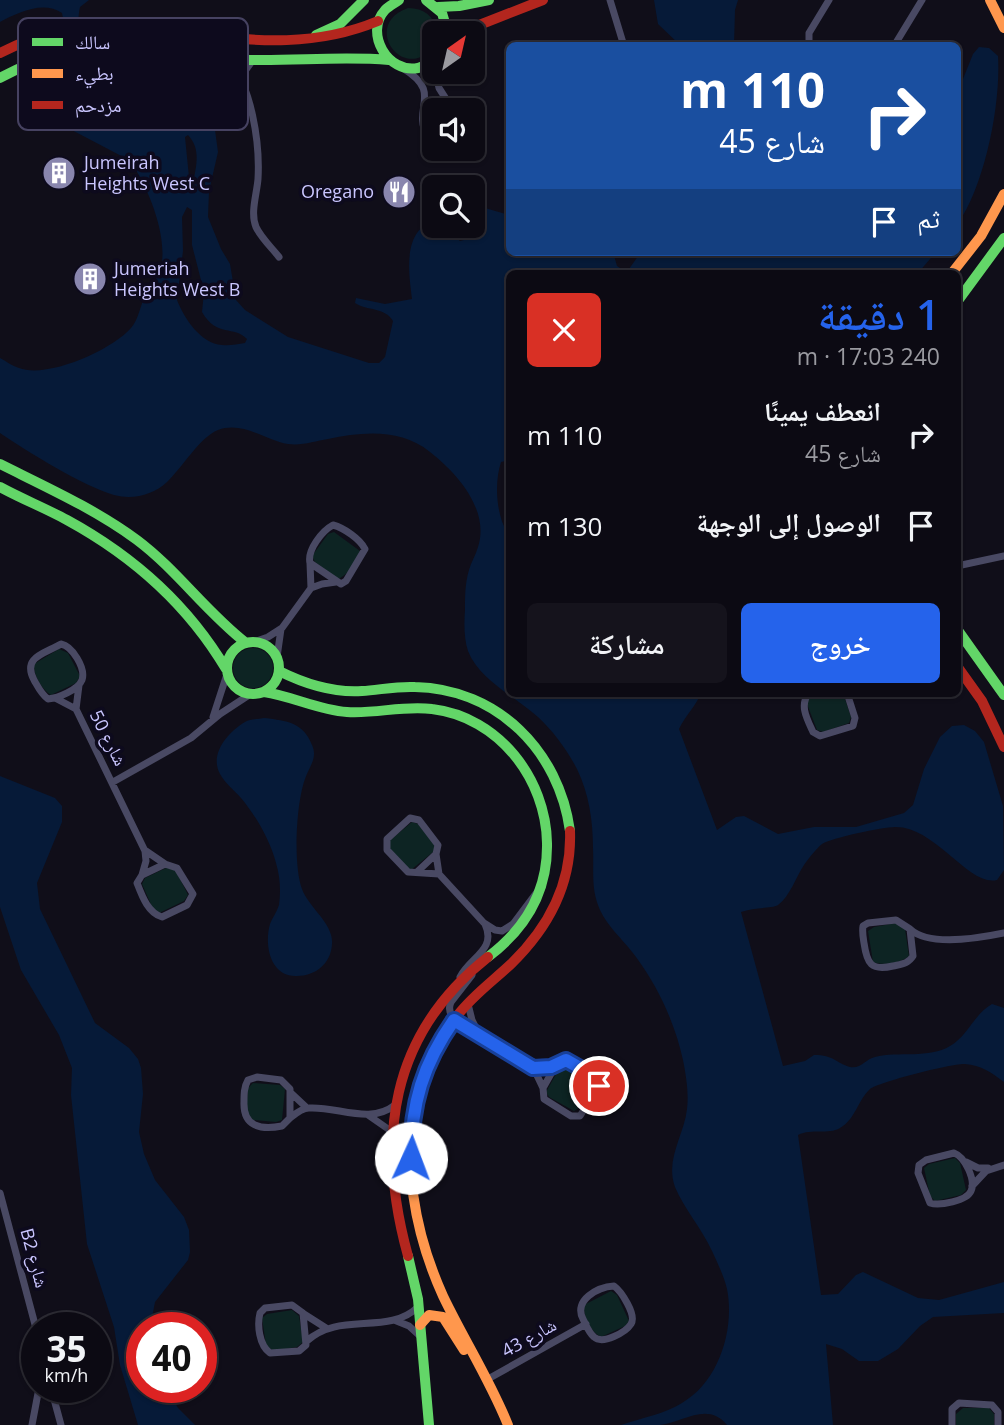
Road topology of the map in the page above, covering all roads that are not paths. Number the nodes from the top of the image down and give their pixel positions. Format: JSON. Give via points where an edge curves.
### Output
{"nodes":[{"id":1,"x":364,"y":0,"type":"edge"},
{"id":2,"x":399,"y":0,"type":"edge"},
{"id":3,"x":426,"y":0,"type":"edge"},
{"id":4,"x":489,"y":0,"type":"edge"},
{"id":5,"x":543,"y":0,"type":"edge"},
{"id":6,"x":610,"y":0,"type":"edge"},
{"id":7,"x":830,"y":0,"type":"edge"},
{"id":8,"x":922,"y":0,"type":"edge"},
{"id":9,"x":990,"y":0,"type":"edge"},
{"id":10,"x":387,"y":4,"type":"edge"},
{"id":11,"x":438,"y":7,"type":"junction"},
{"id":12,"x":378,"y":21,"type":"junction"},
{"id":13,"x":445,"y":21,"type":"edge"},
{"id":14,"x":485,"y":23,"type":"edge"},
{"id":15,"x":1004,"y":28,"type":"edge"},
{"id":16,"x":248,"y":38,"type":"edge"},
{"id":17,"x":309,"y":38,"type":"junction"},
{"id":18,"x":623,"y":42,"type":"edge"},
{"id":19,"x":809,"y":42,"type":"edge"},
{"id":20,"x":896,"y":42,"type":"edge"},
{"id":21,"x":18,"y":46,"type":"edge"},
{"id":22,"x":0,"y":53,"type":"edge"},
{"id":23,"x":248,"y":60,"type":"edge"},
{"id":24,"x":253,"y":60,"type":"junction"},
{"id":25,"x":393,"y":62,"type":"junction"},
{"id":26,"x":248,"y":67,"type":"edge"},
{"id":27,"x":422,"y":67,"type":"edge"},
{"id":28,"x":18,"y":69,"type":"edge"},
{"id":29,"x":0,"y":78,"type":"edge"},
{"id":30,"x":424,"y":98,"type":"edge"},
{"id":31,"x":248,"y":103,"type":"edge"},
{"id":32,"x":1004,"y":194,"type":"edge"},
{"id":33,"x":1004,"y":238,"type":"edge"},
{"id":34,"x":279,"y":257,"type":"dead end"},
{"id":35,"x":955,"y":270,"type":"edge"},
{"id":36,"x":961,"y":270,"type":"edge"},
{"id":37,"x":974,"y":279,"type":"junction"},
{"id":38,"x":961,"y":296,"type":"edge"},
{"id":39,"x":0,"y":464,"type":"edge"},
{"id":40,"x":13,"y":472,"type":"junction"},
{"id":41,"x":36,"y":483,"type":"junction"},
{"id":42,"x":2,"y":488,"type":"edge"},
{"id":43,"x":27,"y":501,"type":"junction"},
{"id":44,"x":1004,"y":556,"type":"edge"},
{"id":45,"x":961,"y":561,"type":"edge"},
{"id":46,"x":968,"y":562,"type":"junction"},
{"id":47,"x":310,"y":563,"type":"junction"},
{"id":48,"x":961,"y":565,"type":"edge"},
{"id":49,"x":336,"y":582,"type":"junction"},
{"id":50,"x":311,"y":588,"type":"junction"},
{"id":51,"x":282,"y":628,"type":"junction"},
{"id":52,"x":961,"y":635,"type":"edge"},
{"id":53,"x":250,"y":642,"type":"junction"},
{"id":54,"x":277,"y":657,"type":"junction"},
{"id":55,"x":227,"y":671,"type":"junction"},
{"id":56,"x":279,"y":671,"type":"junction"},
{"id":57,"x":961,"y":672,"type":"edge"},
{"id":58,"x":79,"y":685,"type":"junction"},
{"id":59,"x":264,"y":692,"type":"junction"},
{"id":60,"x":249,"y":695,"type":"junction"},
{"id":61,"x":1004,"y":695,"type":"edge"},
{"id":62,"x":806,"y":697,"type":"edge"},
{"id":63,"x":848,"y":697,"type":"edge"},
{"id":64,"x":55,"y":698,"type":"junction"},
{"id":65,"x":76,"y":709,"type":"junction"},
{"id":66,"x":211,"y":721,"type":"junction"},
{"id":67,"x":1004,"y":747,"type":"edge"},
{"id":68,"x":113,"y":782,"type":"junction"},
{"id":69,"x":145,"y":851,"type":"junction"},
{"id":70,"x":436,"y":854,"type":"junction"},
{"id":71,"x":166,"y":864,"type":"junction"},
{"id":72,"x":417,"y":872,"type":"junction"},
{"id":73,"x":439,"y":874,"type":"junction"},
{"id":74,"x":142,"y":875,"type":"junction"},
{"id":75,"x":542,"y":890,"type":"junction"},
{"id":76,"x":484,"y":923,"type":"junction"},
{"id":77,"x":910,"y":929,"type":"junction"},
{"id":78,"x":1000,"y":934,"type":"edge"},
{"id":79,"x":1004,"y":938,"type":"edge"},
{"id":80,"x":933,"y":940,"type":"junction"},
{"id":81,"x":914,"y":953,"type":"junction"},
{"id":82,"x":475,"y":968,"type":"junction"},
{"id":83,"x":458,"y":984,"type":"junction"},
{"id":84,"x":468,"y":1003,"type":"junction"},
{"id":85,"x":454,"y":1020,"type":"junction"},
{"id":86,"x":479,"y":1032,"type":"junction"},
{"id":87,"x":556,"y":1065,"type":"junction"},
{"id":88,"x":533,"y":1068,"type":"junction"},
{"id":89,"x":543,"y":1088,"type":"junction"},
{"id":90,"x":291,"y":1093,"type":"junction"},
{"id":91,"x":395,"y":1105,"type":"junction"},
{"id":92,"x":307,"y":1108,"type":"junction"},
{"id":93,"x":368,"y":1114,"type":"junction"},
{"id":94,"x":289,"y":1118,"type":"junction"},
{"id":95,"x":391,"y":1128,"type":"junction"},
{"id":96,"x":411,"y":1131,"type":"junction"},
{"id":97,"x":966,"y":1162,"type":"junction"},
{"id":98,"x":1004,"y":1165,"type":"edge"},
{"id":99,"x":993,"y":1168,"type":"junction"},
{"id":100,"x":972,"y":1186,"type":"junction"},
{"id":101,"x":0,"y":1193,"type":"edge"},
{"id":102,"x":418,"y":1307,"type":"junction"},
{"id":103,"x":32,"y":1312,"type":"edge"},
{"id":104,"x":303,"y":1313,"type":"junction"},
{"id":105,"x":394,"y":1320,"type":"junction"},
{"id":106,"x":586,"y":1324,"type":"junction"},
{"id":107,"x":327,"y":1328,"type":"junction"},
{"id":108,"x":421,"y":1331,"type":"junction"},
{"id":109,"x":307,"y":1341,"type":"junction"},
{"id":110,"x":479,"y":1364,"type":"junction"},
{"id":111,"x":488,"y":1378,"type":"junction"},
{"id":112,"x":36,"y":1403,"type":"edge"},
{"id":113,"x":55,"y":1403,"type":"edge"},
{"id":114,"x":998,"y":1412,"type":"junction"},
{"id":115,"x":1004,"y":1418,"type":"edge"},
{"id":116,"x":32,"y":1425,"type":"edge"},
{"id":117,"x":61,"y":1425,"type":"edge"},
{"id":118,"x":429,"y":1425,"type":"edge"},
{"id":119,"x":508,"y":1425,"type":"edge"},
{"id":120,"x":953,"y":1425,"type":"edge"},
{"id":121,"x":999,"y":1425,"type":"edge"}],
"edges":[{"from":1,"to":17,"type":"street","via":[[340,24]]},
{"from":2,"to":10,"type":"street"},
{"from":3,"to":11,"type":"street"},
{"from":4,"to":11,"type":"street"},
{"from":5,"to":14,"type":"street"},
{"from":6,"to":18,"type":"street"},
{"from":7,"to":19,"type":"street","via":[[809,33]]},
{"from":8,"to":20,"type":"street"},
{"from":9,"to":15,"type":"street"},
{"from":10,"to":12,"type":"street"},
{"from":11,"to":13,"type":"street"},
{"from":12,"to":17,"type":"street","via":[[345,35]]},
{"from":12,"to":25,"type":"street","via":[[378,42]]},
{"from":16,"to":17,"type":"street"},
{"from":21,"to":22,"type":"street"},
{"from":23,"to":24,"type":"street"},
{"from":24,"to":25,"type":"street","via":[[347,56]]},
{"from":24,"to":26,"type":"street"},
{"from":25,"to":27,"type":"street","via":[[408,69]]},
{"from":25,"to":30,"type":"street","via":[[415,76],[424,87]]},
{"from":28,"to":29,"type":"street"},
{"from":31,"to":34,"type":"street","via":[[258,159],[254,219]]},
{"from":32,"to":35,"type":"street"},
{"from":33,"to":37,"type":"street"},
{"from":36,"to":37,"type":"street"},
{"from":37,"to":38,"type":"street"},
{"from":39,"to":40,"type":"street"},
{"from":40,"to":41,"type":"street"},
{"from":40,"to":42,"type":"street"},
{"from":41,"to":43,"type":"street"},
{"from":41,"to":53,"type":"street","via":[[137,540],[223,625]]},
{"from":42,"to":43,"type":"street"},
{"from":43,"to":55,"type":"street","via":[[76,525],[141,571],[193,620]]},
{"from":44,"to":46,"type":"street"},
{"from":45,"to":46,"type":"street"},
{"from":46,"to":48,"type":"street"},
{"from":47,"to":49,"type":"street"},
{"from":47,"to":49,"type":"street","via":[[310,552],[330,526],[363,544],[365,552],[346,581]]},
{"from":47,"to":50,"type":"street"},
{"from":49,"to":50,"type":"street"},
{"from":50,"to":51,"type":"street"},
{"from":51,"to":53,"type":"street"},
{"from":51,"to":54,"type":"street"},
{"from":52,"to":61,"type":"street"},
{"from":53,"to":54,"type":"street","via":[[268,646]]},
{"from":53,"to":55,"type":"street","via":[[234,650]]},
{"from":54,"to":56,"type":"street"},
{"from":55,"to":60,"type":"street","via":[[237,690]]},
{"from":55,"to":66,"type":"street"},
{"from":56,"to":59,"type":"street","via":[[272,687]]},
{"from":56,"to":84,"type":"street","via":[[336,691],[403,687],[458,693],[501,713],[544,757],[566,805],[569,827],[569,859],[561,891],[527,947]]},
{"from":57,"to":67,"type":"street","via":[[982,701]]},
{"from":58,"to":64,"type":"street"},
{"from":58,"to":64,"type":"street","name":"شارع 50","via":[[82,671],[72,649],[61,644],[33,660],[29,670],[43,695]]},
{"from":58,"to":65,"type":"street","name":"شارع 50"},
{"from":59,"to":60,"type":"street"},
{"from":59,"to":75,"type":"street","via":[[354,713],[425,707],[484,727],[517,754],[544,805],[549,843]]},
{"from":60,"to":66,"type":"street"},
{"from":62,"to":63,"type":"street","via":[[803,707],[813,732],[820,736],[853,726]]},
{"from":64,"to":65,"type":"street","name":"شارع 50"},
{"from":65,"to":68,"type":"street","name":"شارع 50"},
{"from":66,"to":68,"type":"street","via":[[180,745]]},
{"from":68,"to":69,"type":"street","name":"شارع 50"},
{"from":69,"to":71,"type":"street"},
{"from":69,"to":74,"type":"street"},
{"from":70,"to":72,"type":"street"},
{"from":70,"to":72,"type":"street","via":[[438,845],[431,835],[416,818],[407,819],[387,839],[387,850],[405,870]]},
{"from":70,"to":73,"type":"street"},
{"from":71,"to":74,"type":"street"},
{"from":71,"to":74,"type":"street","via":[[177,868],[193,894],[187,905],[165,916],[150,909],[138,886]]},
{"from":72,"to":73,"type":"street"},
{"from":73,"to":76,"type":"street"},
{"from":75,"to":76,"type":"street","via":[[508,928],[495,930]]},
{"from":75,"to":82,"type":"street","via":[[512,937]]},
{"from":76,"to":83,"type":"street","via":[[489,936],[486,948],[467,965]]},
{"from":77,"to":80,"type":"street"},
{"from":77,"to":81,"type":"street"},
{"from":77,"to":81,"type":"street","via":[[896,920],[868,923],[862,932],[866,957],[875,967],[905,964]]},
{"from":78,"to":79,"type":"street"},
{"from":78,"to":80,"type":"street"},
{"from":80,"to":81,"type":"street"},
{"from":82,"to":83,"type":"street"},
{"from":82,"to":85,"type":"street","via":[[450,1006]]},
{"from":83,"to":91,"type":"street","via":[[421,1032]]},
{"from":84,"to":85,"type":"street"},
{"from":84,"to":86,"type":"street"},
{"from":85,"to":86,"type":"street"},
{"from":85,"to":96,"type":"street","via":[[422,1078]]},
{"from":86,"to":88,"type":"street"},
{"from":87,"to":88,"type":"street"},
{"from":87,"to":89,"type":"street"},
{"from":87,"to":89,"type":"street","via":[[570,1062],[596,1077],[597,1089],[582,1114],[574,1118],[547,1101]]},
{"from":88,"to":89,"type":"street"},
{"from":90,"to":92,"type":"street"},
{"from":90,"to":94,"type":"street"},
{"from":90,"to":94,"type":"street","via":[[281,1080],[257,1077],[248,1080],[244,1089],[244,1115],[252,1125],[278,1127]]},
{"from":91,"to":93,"type":"street"},
{"from":91,"to":95,"type":"street"},
{"from":92,"to":93,"type":"street"},
{"from":92,"to":94,"type":"street"},
{"from":93,"to":95,"type":"street"},
{"from":95,"to":96,"type":"street","via":[[402,1124]]},
{"from":95,"to":102,"type":"street","via":[[391,1171]]},
{"from":96,"to":110,"type":"street","via":[[413,1186],[425,1242],[443,1294]]},
{"from":97,"to":99,"type":"street"},
{"from":97,"to":100,"type":"street"},
{"from":97,"to":100,"type":"street","via":[[954,1153],[926,1160],[918,1173],[927,1200],[934,1205],[966,1197]]},
{"from":98,"to":99,"type":"street"},
{"from":99,"to":100,"type":"street"},
{"from":101,"to":103,"type":"street","name":"B2 شارع"},
{"from":102,"to":105,"type":"street"},
{"from":102,"to":108,"type":"street"},
{"from":104,"to":107,"type":"street"},
{"from":104,"to":109,"type":"street"},
{"from":104,"to":109,"type":"street","via":[[292,1305],[265,1308],[258,1320],[262,1344],[270,1353],[299,1351]]},
{"from":105,"to":107,"type":"street"},
{"from":105,"to":108,"type":"street"},
{"from":106,"to":106,"type":"street","via":[[594,1338],[607,1340],[633,1318],[619,1290],[611,1286],[582,1301],[580,1313]]},
{"from":106,"to":111,"type":"street","name":"شارع 43"},
{"from":107,"to":109,"type":"street"},
{"from":108,"to":110,"type":"street","via":[[429,1315],[443,1317]]},
{"from":108,"to":118,"type":"street"},
{"from":110,"to":111,"type":"street"},
{"from":111,"to":119,"type":"street"},
{"from":112,"to":116,"type":"street"},
{"from":113,"to":117,"type":"street"},
{"from":114,"to":115,"type":"street"},
{"from":114,"to":120,"type":"street","via":[[990,1404],[959,1404],[952,1409]]},
{"from":114,"to":121,"type":"street"}]}
